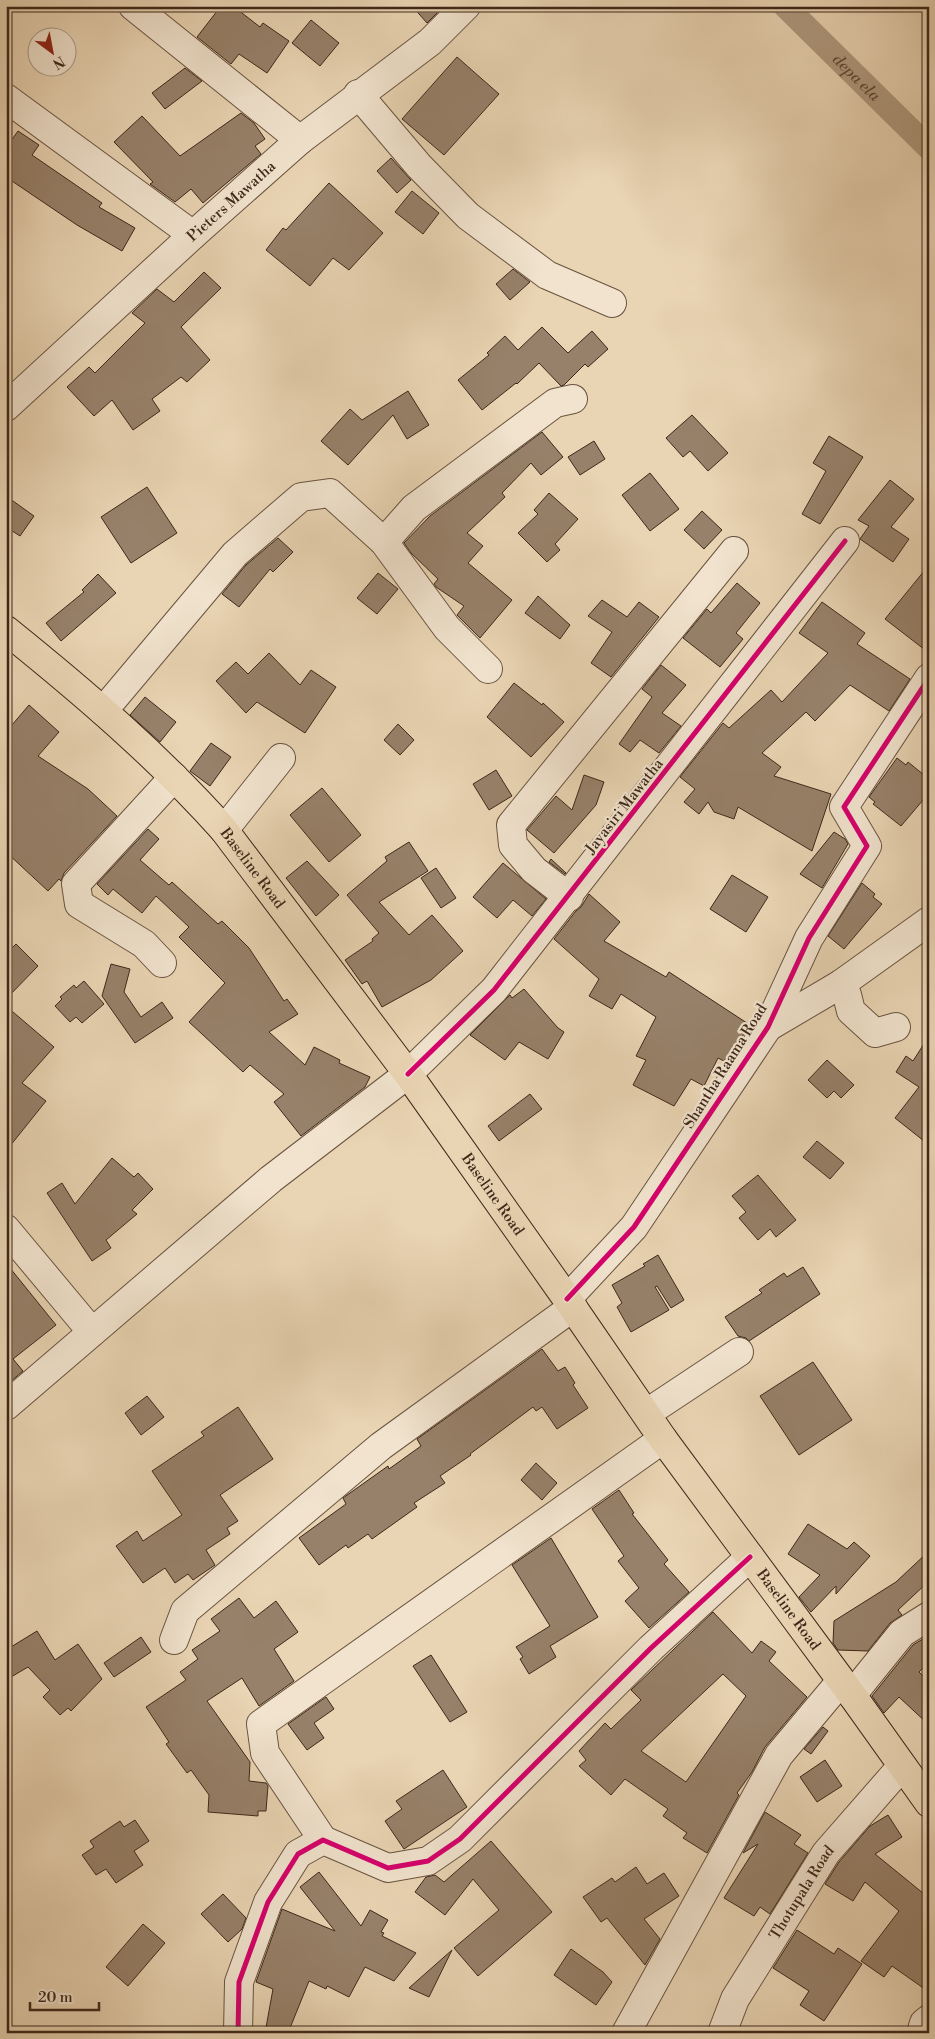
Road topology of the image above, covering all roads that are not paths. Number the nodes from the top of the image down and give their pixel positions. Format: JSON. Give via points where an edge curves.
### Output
{"nodes":[{"id":1,"x":133,"y":6,"type":"edge"},
{"id":2,"x":466,"y":6,"type":"edge"},
{"id":3,"x":358,"y":94,"type":"junction"},
{"id":4,"x":6,"y":98,"type":"edge"},
{"id":5,"x":300,"y":140,"type":"junction"},
{"id":6,"x":193,"y":235,"type":"junction"},
{"id":7,"x":612,"y":303,"type":"dead end"},
{"id":8,"x":573,"y":399,"type":"dead end"},
{"id":9,"x":6,"y":407,"type":"edge"},
{"id":10,"x":845,"y":541,"type":"dead end"},
{"id":11,"x":384,"y":542,"type":"junction"},
{"id":12,"x":734,"y":551,"type":"dead end"},
{"id":13,"x":6,"y":630,"type":"edge"},
{"id":14,"x":488,"y":669,"type":"dead end"},
{"id":15,"x":929,"y":678,"type":"edge"},
{"id":16,"x":103,"y":711,"type":"junction"},
{"id":17,"x":281,"y":758,"type":"dead end"},
{"id":18,"x":174,"y":777,"type":"junction"},
{"id":19,"x":224,"y":830,"type":"junction"},
{"id":20,"x":569,"y":897,"type":"junction"},
{"id":21,"x":929,"y":920,"type":"edge"},
{"id":22,"x":162,"y":963,"type":"dead end"},
{"id":23,"x":841,"y":984,"type":"junction"},
{"id":24,"x":768,"y":1027,"type":"junction"},
{"id":25,"x":896,"y":1027,"type":"dead end"},
{"id":26,"x":408,"y":1074,"type":"junction"},
{"id":27,"x":6,"y":1229,"type":"edge"},
{"id":28,"x":570,"y":1303,"type":"junction"},
{"id":29,"x":92,"y":1332,"type":"junction"},
{"id":30,"x":739,"y":1352,"type":"dead end"},
{"id":31,"x":6,"y":1406,"type":"edge"},
{"id":32,"x":647,"y":1414,"type":"junction"},
{"id":33,"x":663,"y":1439,"type":"junction"},
{"id":34,"x":750,"y":1557,"type":"junction"},
{"id":35,"x":929,"y":1616,"type":"edge"},
{"id":36,"x":174,"y":1640,"type":"dead end"},
{"id":37,"x":847,"y":1688,"type":"junction"},
{"id":38,"x":902,"y":1766,"type":"junction"},
{"id":39,"x":929,"y":1804,"type":"edge"},
{"id":40,"x":323,"y":1840,"type":"junction"},
{"id":41,"x":929,"y":2019,"type":"edge"},
{"id":42,"x":238,"y":2033,"type":"edge"},
{"id":43,"x":626,"y":2033,"type":"edge"},
{"id":44,"x":722,"y":2033,"type":"edge"},
{"id":45,"x":921,"y":2033,"type":"edge"}],
"edges":[{"from":1,"to":5,"type":"street"},
{"from":2,"to":3,"type":"street","name":"Pieters Mawatha","via":[[430,42]]},
{"from":3,"to":5,"type":"street","name":"Pieters Mawatha"},
{"from":3,"to":7,"type":"street","via":[[419,166],[468,216],[547,275]]},
{"from":4,"to":6,"type":"street"},
{"from":5,"to":6,"type":"street","name":"Pieters Mawatha"},
{"from":6,"to":9,"type":"street","name":"Pieters Mawatha"},
{"from":8,"to":11,"type":"street","via":[[555,403],[414,508]]},
{"from":10,"to":20,"type":"street","name":"Jayasiri Mawatha"},
{"from":11,"to":14,"type":"street","via":[[447,628]]},
{"from":11,"to":16,"type":"street","via":[[330,493],[301,497],[234,554]]},
{"from":12,"to":20,"type":"street","via":[[511,825],[513,845],[534,870]]},
{"from":13,"to":16,"type":"main road","name":"Baseline Road"},
{"from":15,"to":24,"type":"street","name":"Shantha Raama Road","via":[[844,807],[867,846],[809,938]]},
{"from":16,"to":18,"type":"main road","name":"Baseline Road"},
{"from":17,"to":19,"type":"street"},
{"from":18,"to":19,"type":"main road","name":"Baseline Road"},
{"from":18,"to":22,"type":"street","via":[[76,884],[79,904],[144,944]]},
{"from":19,"to":26,"type":"main road","name":"Baseline Road"},
{"from":20,"to":26,"type":"street","name":"Jayasiri Mawatha","via":[[494,990]]},
{"from":21,"to":23,"type":"street"},
{"from":23,"to":24,"type":"street"},
{"from":23,"to":25,"type":"street","via":[[847,994],[850,1011],[875,1033]]},
{"from":24,"to":28,"type":"street","name":"Shantha Raama Road","via":[[634,1227]]},
{"from":26,"to":28,"type":"main road","name":"Baseline Road"},
{"from":26,"to":29,"type":"street","name":"Jayasiri Mawatha","via":[[271,1179]]},
{"from":27,"to":29,"type":"street"},
{"from":28,"to":32,"type":"main road","name":"Baseline Road"},
{"from":28,"to":36,"type":"street","name":"Shantha Raama Road","via":[[381,1446],[185,1611]]},
{"from":29,"to":31,"type":"street","name":"Jayasiri Mawatha"},
{"from":30,"to":32,"type":"street"},
{"from":32,"to":33,"type":"main road","name":"Baseline Road"},
{"from":33,"to":34,"type":"main road","name":"Baseline Road"},
{"from":33,"to":40,"type":"street","via":[[261,1724],[265,1753]]},
{"from":34,"to":37,"type":"main road","name":"Baseline Road"},
{"from":34,"to":40,"type":"street","via":[[650,1648],[460,1839],[428,1861],[388,1868]]},
{"from":35,"to":37,"type":"street","via":[[902,1633]]},
{"from":37,"to":38,"type":"main road","name":"Baseline Road"},
{"from":37,"to":43,"type":"street","via":[[780,1755]]},
{"from":38,"to":39,"type":"main road","name":"Baseline Road"},
{"from":38,"to":44,"type":"street","name":"Thotupala Road","via":[[826,1853],[735,1999]]},
{"from":40,"to":42,"type":"street","via":[[298,1854],[268,1902],[239,1982]]},
{"from":41,"to":45,"type":"street"}]}
